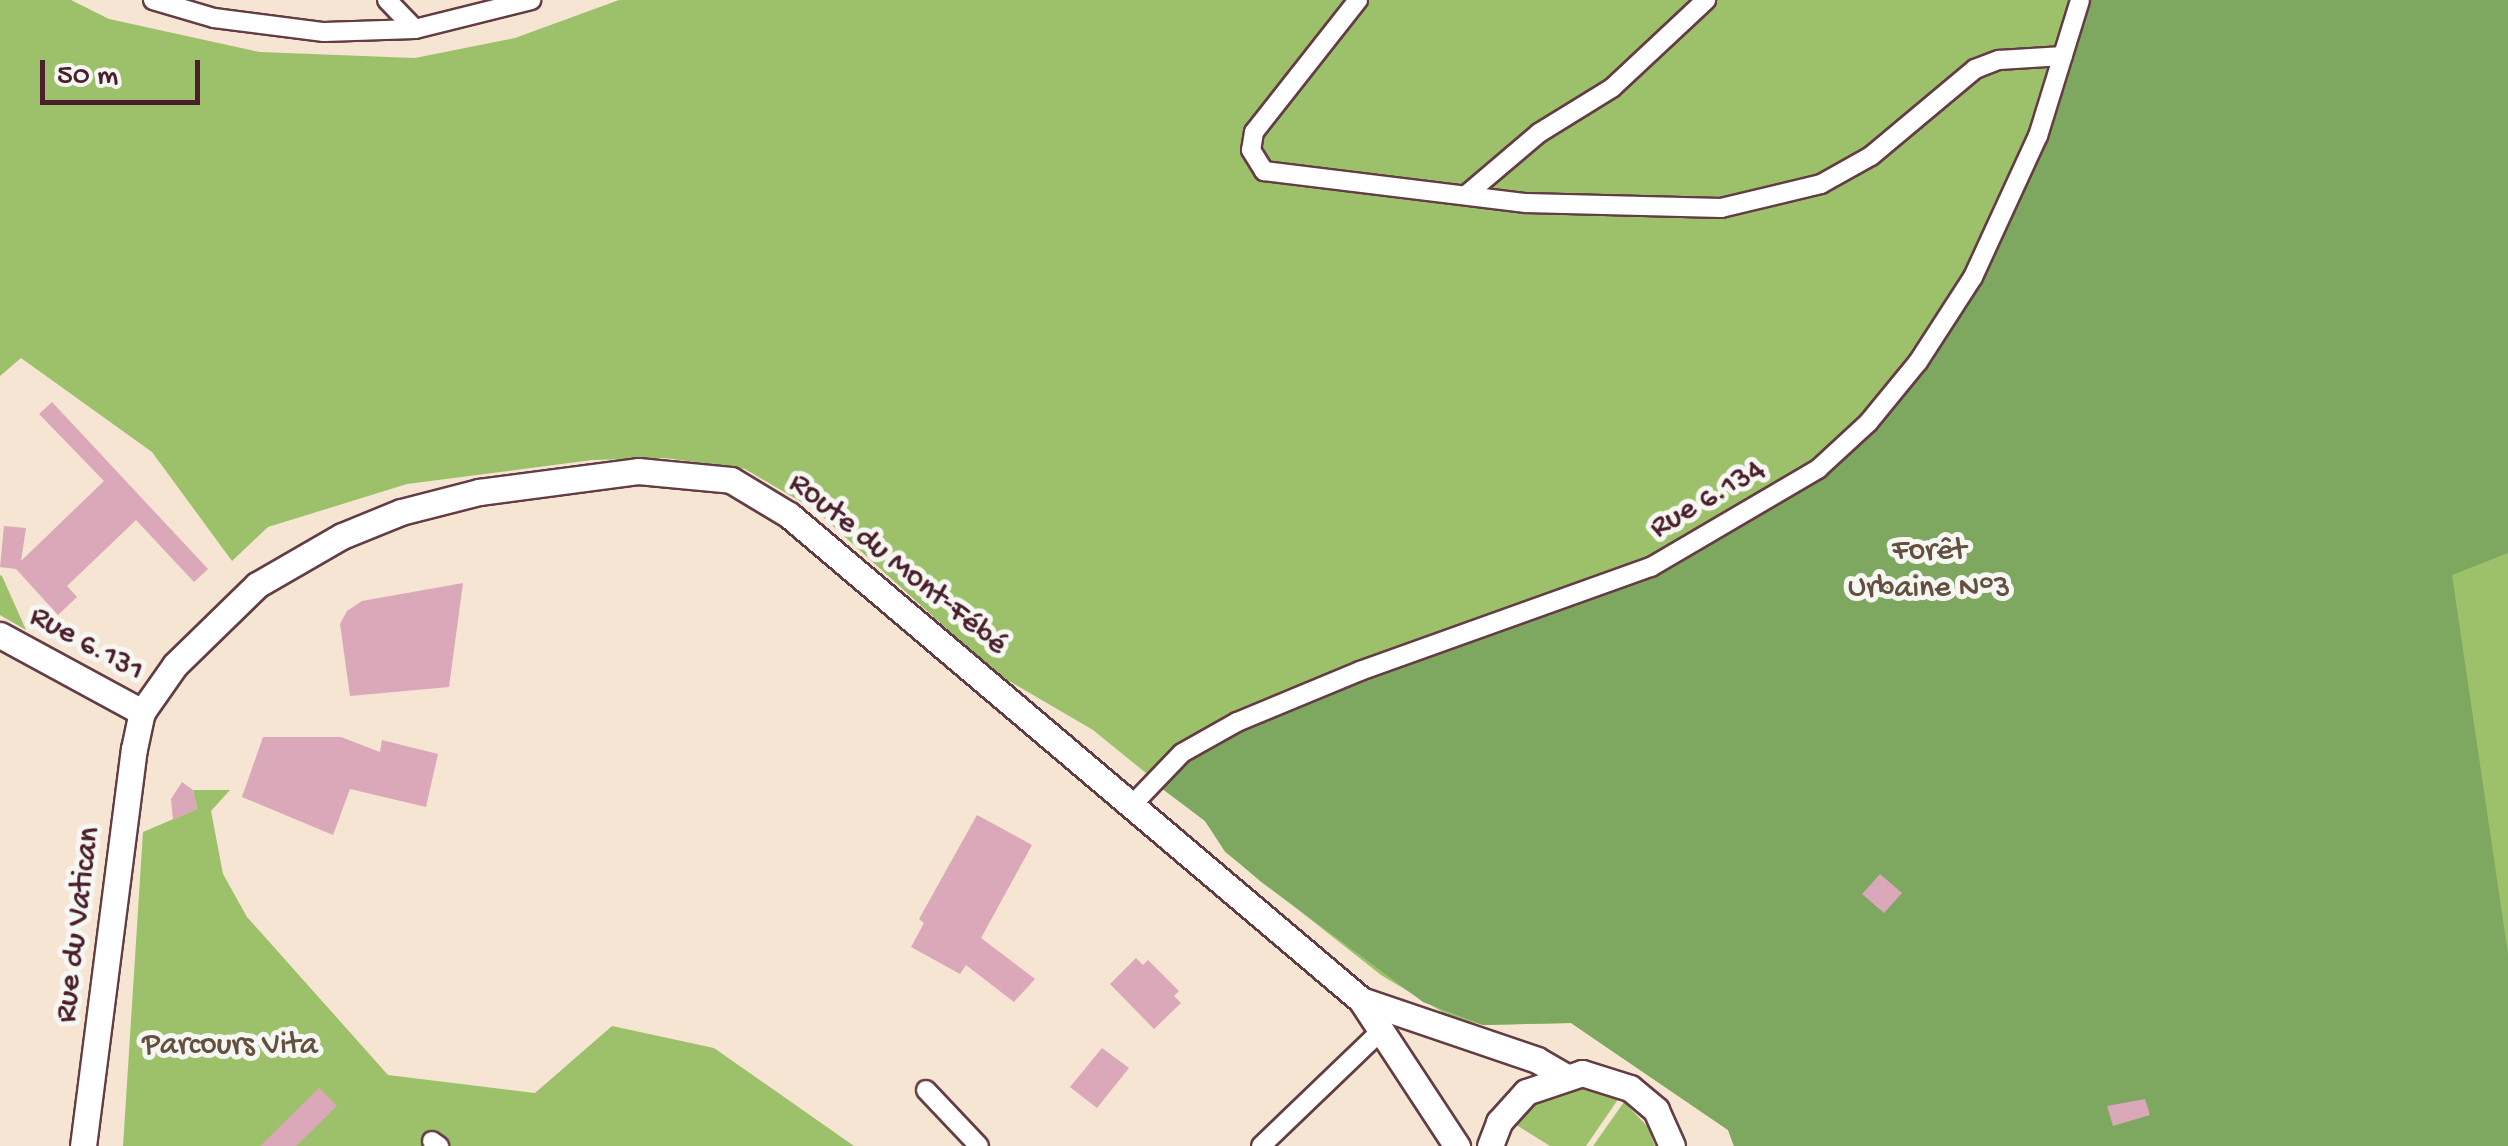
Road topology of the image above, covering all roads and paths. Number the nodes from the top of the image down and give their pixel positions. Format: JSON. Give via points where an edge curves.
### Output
{"nodes":[{"id":1,"x":153,"y":0,"type":"edge"},
{"id":2,"x":387,"y":0,"type":"edge"},
{"id":3,"x":532,"y":0,"type":"edge"},
{"id":4,"x":1358,"y":0,"type":"edge"},
{"id":5,"x":1706,"y":0,"type":"edge"},
{"id":6,"x":2080,"y":0,"type":"edge"},
{"id":7,"x":415,"y":29,"type":"junction"},
{"id":8,"x":2062,"y":56,"type":"junction"},
{"id":9,"x":1466,"y":196,"type":"junction"},
{"id":10,"x":0,"y":635,"type":"edge"},
{"id":11,"x":142,"y":712,"type":"junction"},
{"id":12,"x":1134,"y":803,"type":"junction"},
{"id":13,"x":1362,"y":1000,"type":"junction"},
{"id":14,"x":1381,"y":1031,"type":"junction"},
{"id":15,"x":1564,"y":1075,"type":"junction"},
{"id":16,"x":926,"y":1090,"type":"dead end"},
{"id":17,"x":1673,"y":1144,"type":"edge"},
{"id":18,"x":83,"y":1146,"type":"edge"},
{"id":19,"x":978,"y":1146,"type":"edge"},
{"id":20,"x":1261,"y":1146,"type":"edge"},
{"id":21,"x":1457,"y":1146,"type":"edge"},
{"id":22,"x":1490,"y":1146,"type":"edge"}],
"edges":[{"from":1,"to":7,"type":"street","via":[[214,18],[324,32]]},
{"from":2,"to":7,"type":"street"},
{"from":3,"to":7,"type":"street"},
{"from":4,"to":9,"type":"street","via":[[1254,132],[1254,163],[1264,170]]},
{"from":5,"to":9,"type":"street","via":[[1612,88],[1526,142]]},
{"from":6,"to":8,"type":"street","name":"Rue 6.134"},
{"from":8,"to":9,"type":"street","via":[[1999,60],[1974,69],[1871,156],[1779,199],[1624,209]]},
{"from":8,"to":12,"type":"street","name":"Rue 6.134","via":[[2014,196],[1973,277],[1918,362],[1868,423],[1818,469],[1651,567],[1360,670],[1237,722],[1182,753]]},
{"from":10,"to":11,"type":"street","name":"Rue 6.131"},
{"from":11,"to":12,"type":"street","name":"Route du Mont-Fébé","via":[[218,617],[342,536],[400,512],[479,492],[568,476],[668,471],[731,480],[767,499]]},
{"from":11,"to":18,"type":"street","name":"Rue du Vatican"},
{"from":12,"to":13,"type":"street","name":"Route du Mont-Fébé"},
{"from":13,"to":14,"type":"street"},
{"from":13,"to":15,"type":"street","name":"Route du Mont-Fébé","via":[[1523,1054]]},
{"from":14,"to":20,"type":"street"},
{"from":14,"to":21,"type":"street"},
{"from":15,"to":17,"type":"street","via":[[1607,1077],[1630,1088],[1656,1110]]},
{"from":15,"to":22,"type":"street","via":[[1526,1092],[1499,1122]]},
{"from":16,"to":19,"type":"street"}]}
